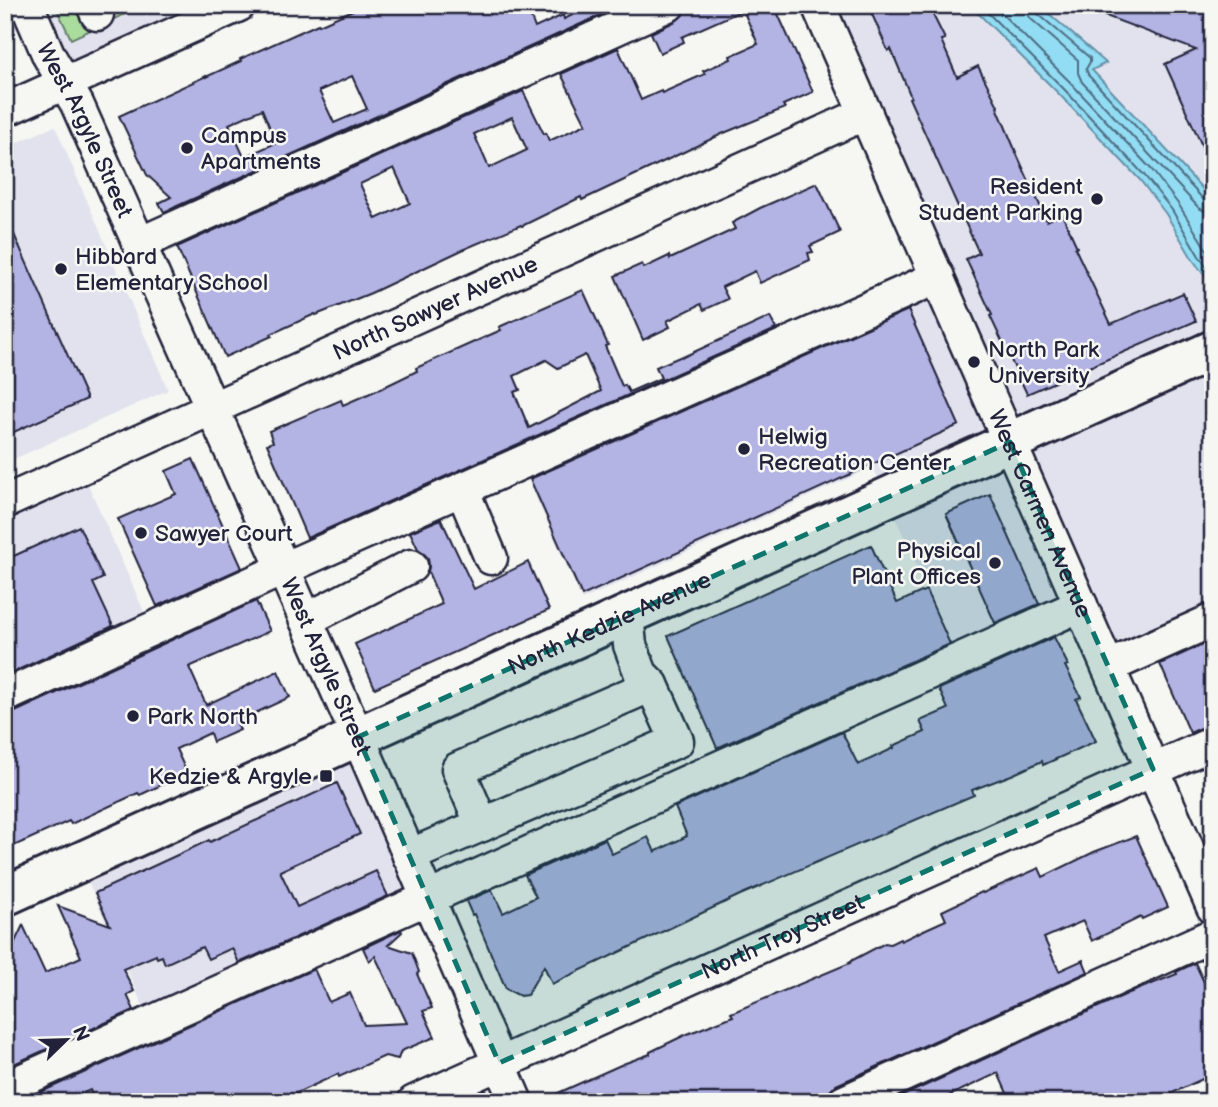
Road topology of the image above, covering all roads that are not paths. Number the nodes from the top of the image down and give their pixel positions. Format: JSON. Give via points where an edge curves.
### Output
{"nodes":[{"id":1,"x":27,"y":5,"type":"edge"},
{"id":2,"x":239,"y":5,"type":"edge"},
{"id":3,"x":668,"y":5,"type":"edge"},
{"id":4,"x":818,"y":5,"type":"edge"},
{"id":5,"x":65,"y":83,"type":"junction"},
{"id":6,"x":5,"y":110,"type":"edge"},
{"id":7,"x":866,"y":113,"type":"junction"},
{"id":8,"x":139,"y":244,"type":"junction"},
{"id":9,"x":938,"y":277,"type":"junction"},
{"id":10,"x":1213,"y":350,"type":"edge"},
{"id":11,"x":212,"y":409,"type":"junction"},
{"id":12,"x":1010,"y":442,"type":"junction"},
{"id":13,"x":463,"y":489,"type":"junction"},
{"id":14,"x":5,"y":502,"type":"edge"},
{"id":15,"x":491,"y":558,"type":"dead end"},
{"id":16,"x":411,"y":566,"type":"dead end"},
{"id":17,"x":283,"y":569,"type":"junction"},
{"id":18,"x":1081,"y":605,"type":"junction"},
{"id":19,"x":627,"y":615,"type":"junction"},
{"id":20,"x":306,"y":620,"type":"junction"},
{"id":21,"x":1213,"y":620,"type":"edge"},
{"id":22,"x":1108,"y":667,"type":"junction"},
{"id":23,"x":652,"y":685,"type":"junction"},
{"id":24,"x":5,"y":696,"type":"edge"},
{"id":25,"x":358,"y":737,"type":"junction"},
{"id":26,"x":1213,"y":743,"type":"edge"},
{"id":27,"x":1153,"y":769,"type":"junction"},
{"id":28,"x":482,"y":825,"type":"junction"},
{"id":29,"x":409,"y":856,"type":"junction"},
{"id":30,"x":5,"y":896,"type":"edge"},
{"id":31,"x":428,"y":899,"type":"junction"},
{"id":32,"x":1213,"y":907,"type":"edge"},
{"id":33,"x":1213,"y":935,"type":"edge"},
{"id":34,"x":499,"y":1063,"type":"junction"},
{"id":35,"x":5,"y":1088,"type":"edge"},
{"id":36,"x":414,"y":1102,"type":"edge"},
{"id":37,"x":516,"y":1102,"type":"edge"},
{"id":38,"x":844,"y":1102,"type":"edge"}],
"edges":[{"from":1,"to":5,"type":"street","name":"West Argyle Street"},
{"from":2,"to":5,"type":"street"},
{"from":3,"to":8,"type":"street"},
{"from":4,"to":7,"type":"street","name":"West Carmen Avenue"},
{"from":5,"to":6,"type":"street"},
{"from":5,"to":8,"type":"street","name":"West Argyle Street"},
{"from":7,"to":9,"type":"street","name":"West Carmen Avenue"},
{"from":7,"to":11,"type":"street","name":"North Sawyer Avenue"},
{"from":8,"to":11,"type":"street","name":"West Argyle Street"},
{"from":9,"to":12,"type":"street","name":"West Carmen Avenue"},
{"from":9,"to":13,"type":"street"},
{"from":10,"to":12,"type":"main road","name":"North Kedzie Avenue"},
{"from":11,"to":14,"type":"street","name":"North Sawyer Avenue"},
{"from":11,"to":17,"type":"street","name":"West Argyle Street"},
{"from":12,"to":18,"type":"street","name":"West Carmen Avenue"},
{"from":12,"to":19,"type":"main road","name":"North Kedzie Avenue"},
{"from":13,"to":15,"type":"street"},
{"from":13,"to":17,"type":"street"},
{"from":16,"to":20,"type":"street"},
{"from":17,"to":20,"type":"street","name":"West Argyle Street"},
{"from":17,"to":24,"type":"street"},
{"from":18,"to":22,"type":"street","name":"West Carmen Avenue"},
{"from":18,"to":31,"type":"street"},
{"from":19,"to":23,"type":"street","via":[[654,668]]},
{"from":19,"to":25,"type":"main road","name":"North Kedzie Avenue"},
{"from":20,"to":25,"type":"street","name":"West Argyle Street"},
{"from":21,"to":22,"type":"street"},
{"from":22,"to":27,"type":"street","name":"West Carmen Avenue"},
{"from":23,"to":28,"type":"street","via":[[458,769]]},
{"from":23,"to":28,"type":"street","via":[[677,741]]},
{"from":25,"to":29,"type":"street","name":"West Argyle Street"},
{"from":25,"to":30,"type":"main road","name":"North Kedzie Avenue"},
{"from":26,"to":27,"type":"street","name":"North Troy Street"},
{"from":27,"to":32,"type":"street","name":"West Carmen Avenue"},
{"from":27,"to":34,"type":"street","name":"North Troy Street"},
{"from":28,"to":29,"type":"street"},
{"from":29,"to":31,"type":"street","name":"West Argyle Street"},
{"from":31,"to":34,"type":"street","name":"West Argyle Street"},
{"from":31,"to":35,"type":"street"},
{"from":33,"to":38,"type":"street"},
{"from":34,"to":36,"type":"street","name":"North Troy Street"},
{"from":34,"to":37,"type":"street","name":"West Argyle Street"}]}
